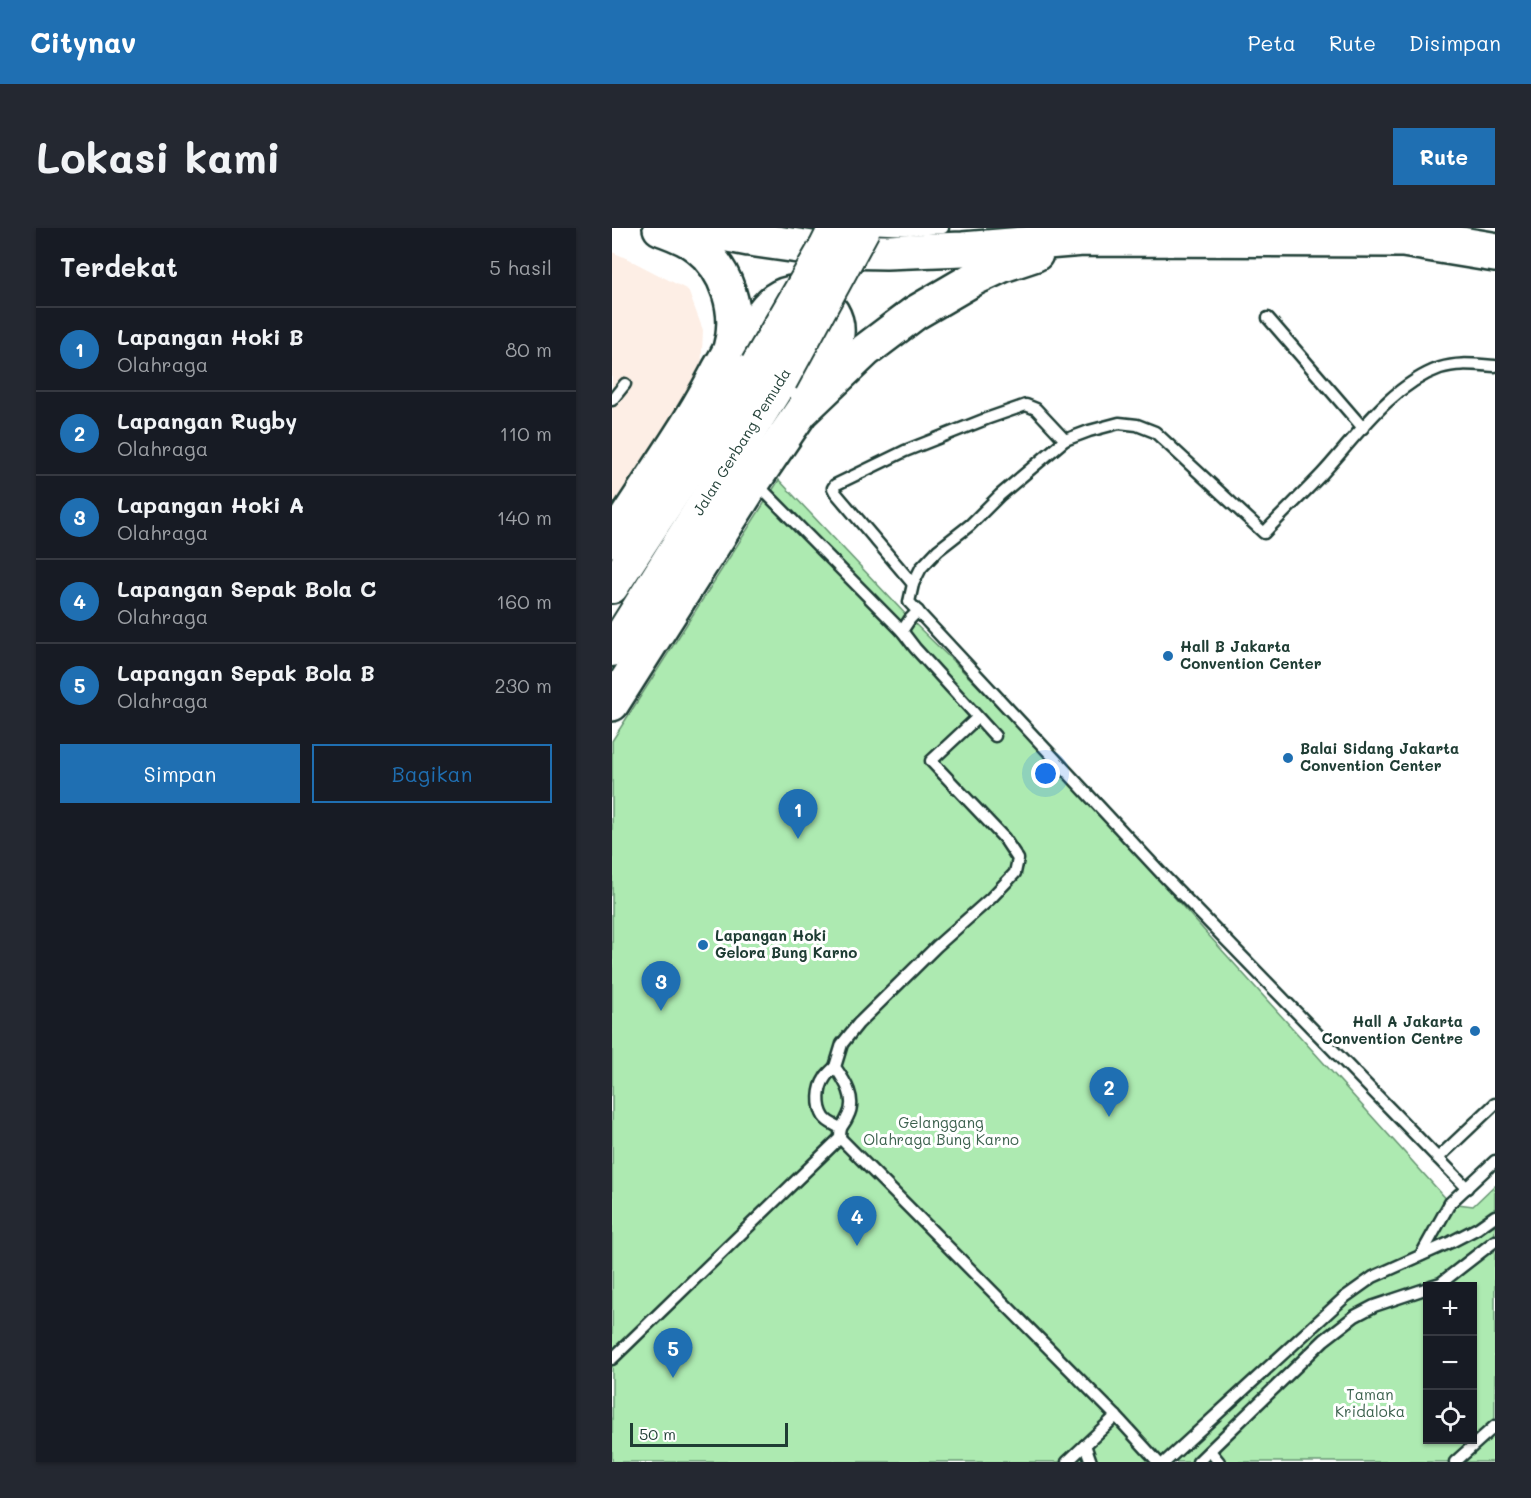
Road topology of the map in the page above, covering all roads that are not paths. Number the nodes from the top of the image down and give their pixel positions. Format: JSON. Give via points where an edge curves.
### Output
{"nodes":[{"id":1,"x":660,"y":228,"type":"edge"},
{"id":2,"x":692,"y":228,"type":"edge"},
{"id":3,"x":835,"y":228,"type":"edge"},
{"id":4,"x":848,"y":228,"type":"edge"},
{"id":5,"x":864,"y":228,"type":"edge"},
{"id":6,"x":943,"y":228,"type":"edge"},
{"id":7,"x":1436,"y":228,"type":"edge"},
{"id":8,"x":1495,"y":238,"type":"edge"},
{"id":9,"x":1083,"y":239,"type":"junction"},
{"id":10,"x":1495,"y":255,"type":"edge"},
{"id":11,"x":1268,"y":318,"type":"dead end"},
{"id":12,"x":1495,"y":366,"type":"edge"},
{"id":13,"x":769,"y":373,"type":"junction"},
{"id":14,"x":625,"y":384,"type":"dead end"},
{"id":15,"x":612,"y":400,"type":"edge"},
{"id":16,"x":700,"y":405,"type":"junction"},
{"id":17,"x":1363,"y":428,"type":"junction"},
{"id":18,"x":1065,"y":440,"type":"junction"},
{"id":19,"x":778,"y":444,"type":"junction"},
{"id":20,"x":754,"y":481,"type":"junction"},
{"id":21,"x":612,"y":540,"type":"edge"},
{"id":22,"x":913,"y":584,"type":"junction"},
{"id":23,"x":612,"y":587,"type":"edge"},
{"id":24,"x":918,"y":611,"type":"junction"},
{"id":25,"x":902,"y":631,"type":"junction"},
{"id":26,"x":612,"y":650,"type":"edge"},
{"id":27,"x":612,"y":704,"type":"edge"},
{"id":28,"x":977,"y":718,"type":"junction"},
{"id":29,"x":995,"y":736,"type":"dead end"},
{"id":30,"x":835,"y":1066,"type":"junction"},
{"id":31,"x":1495,"y":1104,"type":"edge"},
{"id":32,"x":840,"y":1133,"type":"junction"},
{"id":33,"x":1438,"y":1158,"type":"junction"},
{"id":34,"x":1495,"y":1161,"type":"edge"},
{"id":35,"x":1467,"y":1188,"type":"junction"},
{"id":36,"x":1495,"y":1216,"type":"edge"},
{"id":37,"x":1495,"y":1241,"type":"edge"},
{"id":38,"x":1421,"y":1255,"type":"junction"},
{"id":39,"x":1441,"y":1282,"type":"edge"},
{"id":40,"x":1423,"y":1289,"type":"edge"},
{"id":41,"x":612,"y":1359,"type":"edge"},
{"id":42,"x":1116,"y":1416,"type":"junction"},
{"id":43,"x":1495,"y":1426,"type":"edge"},
{"id":44,"x":1085,"y":1445,"type":"junction"},
{"id":45,"x":1210,"y":1451,"type":"junction"},
{"id":46,"x":1067,"y":1462,"type":"edge"},
{"id":47,"x":1091,"y":1462,"type":"edge"},
{"id":48,"x":1158,"y":1462,"type":"edge"},
{"id":49,"x":1165,"y":1462,"type":"edge"},
{"id":50,"x":1198,"y":1462,"type":"edge"},
{"id":51,"x":1219,"y":1462,"type":"edge"},
{"id":52,"x":1455,"y":1462,"type":"edge"}],
"edges":[{"from":1,"to":16,"type":"highway","via":[[684,237],[709,256],[731,297],[734,324],[729,351]]},
{"from":2,"to":9,"type":"highway","via":[[834,251],[963,249]]},
{"from":3,"to":13,"type":"main road","name":"Jalan Gerbang Pemuda","bridge":true},
{"from":4,"to":6,"type":"lane"},
{"from":5,"to":13,"type":"main road","name":"Jalan Gerbang Pemuda","bridge":true},
{"from":7,"to":8,"type":"lane"},
{"from":9,"to":10,"type":"highway","via":[[1403,240]]},
{"from":9,"to":19,"type":"highway","via":[[1003,265],[915,313],[866,350],[801,412]]},
{"from":11,"to":17,"type":"lane"},
{"from":12,"to":17,"type":"lane","via":[[1459,364],[1427,374],[1396,393]]},
{"from":13,"to":23,"type":"main road","name":"Jalan Gerbang Pemuda"},
{"from":13,"to":26,"type":"main road","name":"Jalan Gerbang Pemuda"},
{"from":14,"to":15,"type":"lane"},
{"from":16,"to":19,"type":"highway","via":[[716,391],[774,302],[792,293],[813,296],[828,307],[837,334]]},
{"from":16,"to":21,"type":"highway"},
{"from":17,"to":18,"type":"lane","via":[[1264,533],[1155,432],[1119,423]]},
{"from":18,"to":22,"type":"lane","via":[[938,550],[921,568]]},
{"from":18,"to":22,"type":"lane","via":[[1036,409],[1026,405],[905,451],[835,485],[835,492]]},
{"from":19,"to":20,"type":"highway"},
{"from":20,"to":25,"type":"lane"},
{"from":20,"to":27,"type":"highway"},
{"from":22,"to":24,"type":"lane","via":[[909,602]]},
{"from":24,"to":25,"type":"lane"},
{"from":24,"to":33,"type":"lane","via":[[1161,873]]},
{"from":25,"to":28,"type":"lane"},
{"from":28,"to":29,"type":"lane"},
{"from":28,"to":30,"type":"lane","via":[[931,761],[1004,838],[1018,859],[1015,873],[858,1024],[842,1044]]},
{"from":30,"to":32,"type":"lane","via":[[847,1084],[852,1104]]},
{"from":30,"to":32,"type":"lane","via":[[825,1077],[819,1096],[824,1116]]},
{"from":31,"to":33,"type":"lane"},
{"from":32,"to":41,"type":"lane"},
{"from":32,"to":42,"type":"lane"},
{"from":33,"to":35,"type":"lane"},
{"from":34,"to":35,"type":"lane"},
{"from":35,"to":38,"type":"lane","via":[[1450,1203]]},
{"from":36,"to":38,"type":"lane"},
{"from":37,"to":39,"type":"lane"},
{"from":38,"to":49,"type":"lane","via":[[1373,1278],[1345,1297]]},
{"from":40,"to":45,"type":"lane","via":[[1354,1316],[1324,1340]]},
{"from":42,"to":44,"type":"lane"},
{"from":42,"to":48,"type":"lane"},
{"from":43,"to":52,"type":"lane"},
{"from":44,"to":46,"type":"lane"},
{"from":44,"to":47,"type":"lane"},
{"from":45,"to":50,"type":"lane"},
{"from":45,"to":51,"type":"lane"}]}
